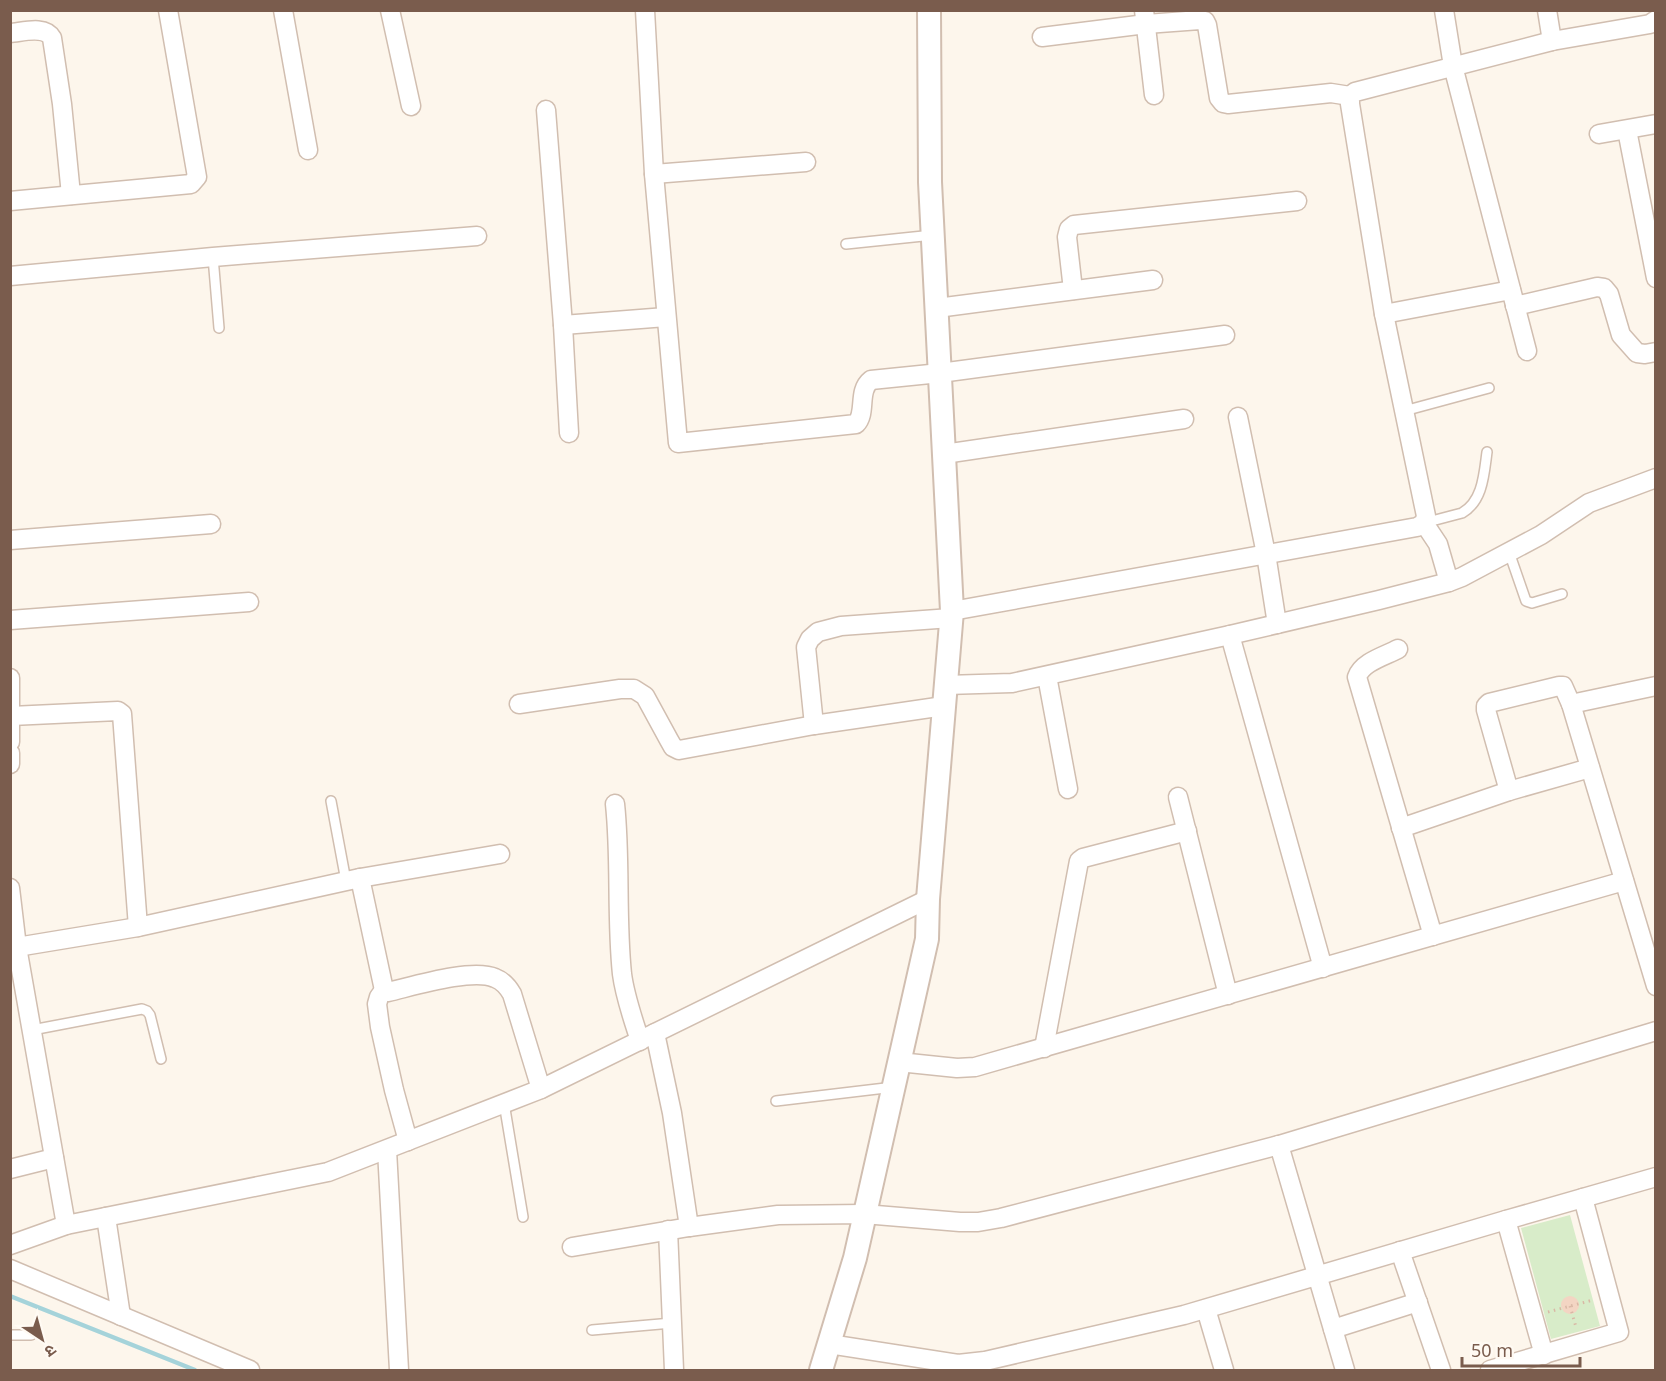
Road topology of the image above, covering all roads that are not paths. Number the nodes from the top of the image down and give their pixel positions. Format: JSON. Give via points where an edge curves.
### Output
{"nodes":[{"id":1,"x":168,"y":10,"type":"edge"},
{"id":2,"x":283,"y":10,"type":"edge"},
{"id":3,"x":390,"y":10,"type":"edge"},
{"id":4,"x":645,"y":10,"type":"edge"},
{"id":5,"x":929,"y":10,"type":"edge"},
{"id":6,"x":1444,"y":10,"type":"edge"},
{"id":7,"x":1547,"y":10,"type":"edge"},
{"id":8,"x":1145,"y":17,"type":"edge"},
{"id":9,"x":1656,"y":20,"type":"edge"},
{"id":10,"x":10,"y":33,"type":"edge"},
{"id":11,"x":1042,"y":38,"type":"dead end"},
{"id":12,"x":1552,"y":41,"type":"junction"},
{"id":13,"x":1453,"y":66,"type":"junction"},
{"id":14,"x":1154,"y":95,"type":"dead end"},
{"id":15,"x":1350,"y":96,"type":"junction"},
{"id":16,"x":411,"y":106,"type":"dead end"},
{"id":17,"x":546,"y":110,"type":"dead end"},
{"id":18,"x":1656,"y":124,"type":"edge"},
{"id":19,"x":1627,"y":130,"type":"junction"},
{"id":20,"x":1599,"y":134,"type":"dead end"},
{"id":21,"x":308,"y":150,"type":"dead end"},
{"id":22,"x":806,"y":162,"type":"dead end"},
{"id":23,"x":654,"y":174,"type":"junction"},
{"id":24,"x":71,"y":195,"type":"junction"},
{"id":25,"x":10,"y":201,"type":"edge"},
{"id":26,"x":1297,"y":201,"type":"dead end"},
{"id":27,"x":933,"y":235,"type":"junction"},
{"id":28,"x":477,"y":236,"type":"dead end"},
{"id":29,"x":846,"y":244,"type":"dead end"},
{"id":30,"x":213,"y":257,"type":"junction"},
{"id":31,"x":10,"y":276,"type":"edge"},
{"id":32,"x":1656,"y":278,"type":"edge"},
{"id":33,"x":1152,"y":280,"type":"dead end"},
{"id":34,"x":1074,"y":290,"type":"junction"},
{"id":35,"x":1513,"y":298,"type":"junction"},
{"id":36,"x":937,"y":308,"type":"junction"},
{"id":37,"x":1384,"y":314,"type":"junction"},
{"id":38,"x":666,"y":317,"type":"junction"},
{"id":39,"x":564,"y":326,"type":"junction"},
{"id":40,"x":219,"y":328,"type":"dead end"},
{"id":41,"x":1225,"y":335,"type":"dead end"},
{"id":42,"x":1527,"y":351,"type":"dead end"},
{"id":43,"x":1656,"y":352,"type":"edge"},
{"id":44,"x":940,"y":373,"type":"junction"},
{"id":45,"x":1489,"y":388,"type":"dead end"},
{"id":46,"x":1404,"y":411,"type":"junction"},
{"id":47,"x":1238,"y":417,"type":"dead end"},
{"id":48,"x":1184,"y":419,"type":"dead end"},
{"id":49,"x":569,"y":433,"type":"dead end"},
{"id":50,"x":1487,"y":452,"type":"dead end"},
{"id":51,"x":944,"y":454,"type":"junction"},
{"id":52,"x":1656,"y":478,"type":"edge"},
{"id":53,"x":1424,"y":523,"type":"junction"},
{"id":54,"x":211,"y":524,"type":"dead end"},
{"id":55,"x":10,"y":540,"type":"edge"},
{"id":56,"x":1509,"y":552,"type":"junction"},
{"id":57,"x":1266,"y":554,"type":"junction"},
{"id":58,"x":1449,"y":582,"type":"junction"},
{"id":59,"x":1562,"y":594,"type":"dead end"},
{"id":60,"x":249,"y":602,"type":"dead end"},
{"id":61,"x":952,"y":614,"type":"junction"},
{"id":62,"x":10,"y":620,"type":"edge"},
{"id":63,"x":1277,"y":624,"type":"junction"},
{"id":64,"x":1230,"y":635,"type":"junction"},
{"id":65,"x":1398,"y":649,"type":"dead end"},
{"id":66,"x":1047,"y":676,"type":"junction"},
{"id":67,"x":10,"y":678,"type":"edge"},
{"id":68,"x":1656,"y":686,"type":"edge"},
{"id":69,"x":945,"y":696,"type":"junction"},
{"id":70,"x":519,"y":704,"type":"dead end"},
{"id":71,"x":1571,"y":704,"type":"junction"},
{"id":72,"x":11,"y":716,"type":"edge"},
{"id":73,"x":814,"y":725,"type":"junction"},
{"id":74,"x":10,"y":742,"type":"edge"},
{"id":75,"x":10,"y":753,"type":"edge"},
{"id":76,"x":10,"y":764,"type":"edge"},
{"id":77,"x":1590,"y":768,"type":"junction"},
{"id":78,"x":1068,"y":789,"type":"dead end"},
{"id":79,"x":1509,"y":791,"type":"junction"},
{"id":80,"x":1178,"y":797,"type":"dead end"},
{"id":81,"x":331,"y":801,"type":"dead end"},
{"id":82,"x":615,"y":804,"type":"dead end"},
{"id":83,"x":1401,"y":828,"type":"junction"},
{"id":84,"x":1187,"y":831,"type":"junction"},
{"id":85,"x":500,"y":854,"type":"dead end"},
{"id":86,"x":353,"y":879,"type":"junction"},
{"id":87,"x":1624,"y":881,"type":"junction"},
{"id":88,"x":10,"y":888,"type":"edge"},
{"id":89,"x":928,"y":899,"type":"junction"},
{"id":90,"x":138,"y":927,"type":"junction"},
{"id":91,"x":1433,"y":936,"type":"junction"},
{"id":92,"x":17,"y":947,"type":"junction"},
{"id":93,"x":16,"y":968,"type":"edge"},
{"id":94,"x":1323,"y":968,"type":"junction"},
{"id":95,"x":1656,"y":986,"type":"edge"},
{"id":96,"x":384,"y":990,"type":"junction"},
{"id":97,"x":1228,"y":995,"type":"junction"},
{"id":98,"x":32,"y":1030,"type":"junction"},
{"id":99,"x":1656,"y":1031,"type":"edge"},
{"id":100,"x":648,"y":1037,"type":"junction"},
{"id":101,"x":1044,"y":1048,"type":"junction"},
{"id":102,"x":161,"y":1059,"type":"dead end"},
{"id":103,"x":899,"y":1062,"type":"junction"},
{"id":104,"x":894,"y":1087,"type":"junction"},
{"id":105,"x":541,"y":1089,"type":"junction"},
{"id":106,"x":776,"y":1101,"type":"dead end"},
{"id":107,"x":504,"y":1103,"type":"junction"},
{"id":108,"x":408,"y":1141,"type":"junction"},
{"id":109,"x":1279,"y":1145,"type":"junction"},
{"id":110,"x":387,"y":1150,"type":"junction"},
{"id":111,"x":54,"y":1158,"type":"junction"},
{"id":112,"x":10,"y":1169,"type":"edge"},
{"id":113,"x":1656,"y":1178,"type":"edge"},
{"id":114,"x":1583,"y":1198,"type":"junction"},
{"id":115,"x":864,"y":1214,"type":"junction"},
{"id":116,"x":106,"y":1216,"type":"junction"},
{"id":117,"x":523,"y":1217,"type":"dead end"},
{"id":118,"x":1506,"y":1220,"type":"junction"},
{"id":119,"x":66,"y":1224,"type":"junction"},
{"id":120,"x":689,"y":1227,"type":"junction"},
{"id":121,"x":668,"y":1230,"type":"junction"},
{"id":122,"x":10,"y":1245,"type":"edge"},
{"id":123,"x":572,"y":1247,"type":"dead end"},
{"id":124,"x":1401,"y":1251,"type":"junction"},
{"id":125,"x":10,"y":1269,"type":"edge"},
{"id":126,"x":1317,"y":1275,"type":"junction"},
{"id":127,"x":1418,"y":1302,"type":"junction"},
{"id":128,"x":1206,"y":1309,"type":"junction"},
{"id":129,"x":121,"y":1316,"type":"junction"},
{"id":130,"x":672,"y":1323,"type":"junction"},
{"id":131,"x":1333,"y":1329,"type":"junction"},
{"id":132,"x":592,"y":1330,"type":"dead end"},
{"id":133,"x":10,"y":1335,"type":"edge"},
{"id":134,"x":31,"y":1335,"type":"dead end"},
{"id":135,"x":829,"y":1344,"type":"junction"},
{"id":136,"x":1544,"y":1355,"type":"junction"},
{"id":137,"x":986,"y":1366,"type":"edge"},
{"id":138,"x":250,"y":1371,"type":"edge"},
{"id":139,"x":399,"y":1371,"type":"edge"},
{"id":140,"x":674,"y":1371,"type":"edge"},
{"id":141,"x":821,"y":1371,"type":"edge"},
{"id":142,"x":1224,"y":1371,"type":"edge"},
{"id":143,"x":1345,"y":1371,"type":"edge"},
{"id":144,"x":1441,"y":1371,"type":"edge"},
{"id":145,"x":1491,"y":1371,"type":"edge"}],
"edges":[{"from":1,"to":24,"type":"street","via":[[197,177],[191,184]]},
{"from":2,"to":21,"type":"street"},
{"from":3,"to":16,"type":"street"},
{"from":4,"to":23,"type":"street"},
{"from":5,"to":27,"type":"street"},
{"from":6,"to":13,"type":"street"},
{"from":7,"to":12,"type":"street"},
{"from":8,"to":11,"type":"street"},
{"from":8,"to":14,"type":"street"},
{"from":8,"to":15,"type":"street","via":[[1205,21],[1223,103],[1331,93]]},
{"from":9,"to":12,"type":"street"},
{"from":10,"to":24,"type":"street","via":[[44,30],[52,39]]},
{"from":12,"to":13,"type":"street"},
{"from":13,"to":15,"type":"street"},
{"from":13,"to":35,"type":"street"},
{"from":15,"to":37,"type":"street"},
{"from":17,"to":39,"type":"street"},
{"from":18,"to":19,"type":"street"},
{"from":19,"to":20,"type":"street"},
{"from":19,"to":32,"type":"street"},
{"from":22,"to":23,"type":"street"},
{"from":23,"to":38,"type":"street"},
{"from":24,"to":25,"type":"street"},
{"from":26,"to":34,"type":"street","via":[[1074,225],[1067,237]]},
{"from":27,"to":29,"type":"lane"},
{"from":27,"to":36,"type":"street"},
{"from":28,"to":30,"type":"street"},
{"from":30,"to":31,"type":"street"},
{"from":30,"to":40,"type":"lane"},
{"from":33,"to":34,"type":"street"},
{"from":34,"to":36,"type":"street"},
{"from":35,"to":37,"type":"street"},
{"from":35,"to":42,"type":"street"},
{"from":35,"to":43,"type":"street","via":[[1604,288],[1621,335],[1637,353]]},
{"from":36,"to":44,"type":"street"},
{"from":37,"to":46,"type":"street"},
{"from":38,"to":39,"type":"street"},
{"from":38,"to":44,"type":"street","via":[[678,443],[856,424],[860,420],[864,388],[871,380]]},
{"from":39,"to":49,"type":"street"},
{"from":41,"to":44,"type":"street"},
{"from":44,"to":51,"type":"street"},
{"from":45,"to":46,"type":"lane"},
{"from":46,"to":53,"type":"street","via":[[1426,516]]},
{"from":47,"to":57,"type":"street"},
{"from":48,"to":51,"type":"street"},
{"from":50,"to":53,"type":"lane","via":[[1476,500],[1462,513]]},
{"from":51,"to":61,"type":"street"},
{"from":52,"to":56,"type":"street","via":[[1589,503]]},
{"from":53,"to":57,"type":"street"},
{"from":53,"to":58,"type":"street","via":[[1438,544]]},
{"from":54,"to":55,"type":"street"},
{"from":56,"to":58,"type":"street"},
{"from":56,"to":59,"type":"lane","via":[[1526,601],[1532,603]]},
{"from":57,"to":61,"type":"street"},
{"from":57,"to":63,"type":"street"},
{"from":58,"to":63,"type":"street"},
{"from":60,"to":62,"type":"street"},
{"from":61,"to":69,"type":"street"},
{"from":61,"to":73,"type":"street","via":[[818,632],[806,647]]},
{"from":63,"to":64,"type":"street"},
{"from":64,"to":66,"type":"street"},
{"from":64,"to":94,"type":"street"},
{"from":65,"to":83,"type":"street","via":[[1363,667],[1357,677]]},
{"from":66,"to":69,"type":"street"},
{"from":66,"to":78,"type":"street"},
{"from":67,"to":72,"type":"street"},
{"from":68,"to":71,"type":"street"},
{"from":69,"to":73,"type":"street"},
{"from":69,"to":89,"type":"street"},
{"from":70,"to":73,"type":"street","via":[[634,689],[645,696],[673,747],[679,750]]},
{"from":71,"to":77,"type":"street"},
{"from":71,"to":79,"type":"street","via":[[1566,691],[1559,686],[1486,706]]},
{"from":72,"to":74,"type":"street"},
{"from":72,"to":90,"type":"street","via":[[118,711],[122,714]]},
{"from":75,"to":76,"type":"street"},
{"from":77,"to":79,"type":"street"},
{"from":77,"to":87,"type":"street"},
{"from":79,"to":83,"type":"street"},
{"from":80,"to":84,"type":"street"},
{"from":81,"to":86,"type":"lane"},
{"from":82,"to":100,"type":"street","via":[[622,976],[628,1004]]},
{"from":83,"to":91,"type":"street"},
{"from":84,"to":97,"type":"street"},
{"from":84,"to":101,"type":"street","via":[[1079,861]]},
{"from":85,"to":86,"type":"street"},
{"from":86,"to":90,"type":"street"},
{"from":86,"to":96,"type":"street"},
{"from":87,"to":91,"type":"street"},
{"from":87,"to":95,"type":"street"},
{"from":88,"to":92,"type":"street"},
{"from":89,"to":100,"type":"street"},
{"from":89,"to":103,"type":"street","via":[[927,939]]},
{"from":90,"to":92,"type":"street"},
{"from":91,"to":94,"type":"street"},
{"from":92,"to":93,"type":"street"},
{"from":93,"to":98,"type":"street"},
{"from":94,"to":97,"type":"street"},
{"from":96,"to":105,"type":"street","via":[[471,974],[497,979],[512,994]]},
{"from":96,"to":108,"type":"street","via":[[377,1004],[380,1027]]},
{"from":97,"to":101,"type":"street"},
{"from":98,"to":102,"type":"lane","via":[[142,1009],[150,1015]]},
{"from":98,"to":111,"type":"street"},
{"from":99,"to":109,"type":"street"},
{"from":100,"to":105,"type":"street"},
{"from":100,"to":120,"type":"street","via":[[672,1113]]},
{"from":101,"to":103,"type":"street","via":[[975,1067]]},
{"from":103,"to":104,"type":"street"},
{"from":104,"to":106,"type":"lane"},
{"from":104,"to":115,"type":"street"},
{"from":105,"to":107,"type":"street"},
{"from":107,"to":108,"type":"street"},
{"from":107,"to":117,"type":"lane"},
{"from":108,"to":110,"type":"street"},
{"from":109,"to":115,"type":"street","via":[[978,1222]]},
{"from":109,"to":126,"type":"street"},
{"from":110,"to":116,"type":"street","via":[[328,1173]]},
{"from":110,"to":139,"type":"street"},
{"from":111,"to":112,"type":"street"},
{"from":111,"to":119,"type":"street"},
{"from":113,"to":114,"type":"street"},
{"from":114,"to":118,"type":"street"},
{"from":114,"to":136,"type":"street","via":[[1619,1332]]},
{"from":115,"to":120,"type":"street","via":[[778,1215]]},
{"from":115,"to":135,"type":"street"},
{"from":116,"to":119,"type":"street"},
{"from":116,"to":129,"type":"street"},
{"from":118,"to":124,"type":"street"},
{"from":118,"to":136,"type":"street"},
{"from":119,"to":122,"type":"street"},
{"from":120,"to":121,"type":"street"},
{"from":121,"to":123,"type":"street"},
{"from":121,"to":130,"type":"street"},
{"from":124,"to":126,"type":"street"},
{"from":124,"to":127,"type":"street"},
{"from":125,"to":129,"type":"street"},
{"from":126,"to":128,"type":"street"},
{"from":126,"to":131,"type":"street"},
{"from":127,"to":131,"type":"street"},
{"from":127,"to":144,"type":"street"},
{"from":128,"to":137,"type":"street"},
{"from":128,"to":142,"type":"street"},
{"from":129,"to":138,"type":"street"},
{"from":130,"to":132,"type":"lane"},
{"from":130,"to":140,"type":"street"},
{"from":131,"to":143,"type":"street"},
{"from":133,"to":134,"type":"lane"},
{"from":135,"to":137,"type":"street"},
{"from":135,"to":141,"type":"street"},
{"from":136,"to":145,"type":"street"}]}
